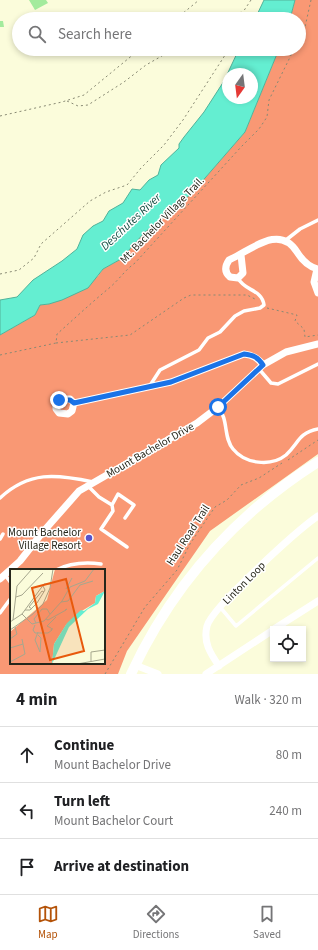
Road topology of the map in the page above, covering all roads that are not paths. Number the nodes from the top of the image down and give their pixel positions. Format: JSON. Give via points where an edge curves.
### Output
{"nodes":[{"id":1,"x":318,"y":220,"type":"edge"},
{"id":2,"x":286,"y":240,"type":"junction"},
{"id":3,"x":241,"y":255,"type":"junction"},
{"id":4,"x":317,"y":269,"type":"edge"},
{"id":5,"x":238,"y":278,"type":"junction"},
{"id":6,"x":318,"y":293,"type":"edge"},
{"id":7,"x":318,"y":344,"type":"edge"},
{"id":8,"x":318,"y":364,"type":"edge"},
{"id":9,"x":261,"y":367,"type":"junction"},
{"id":10,"x":149,"y":388,"type":"junction"},
{"id":11,"x":74,"y":403,"type":"dead end"},
{"id":12,"x":218,"y":407,"type":"junction"},
{"id":13,"x":318,"y":429,"type":"edge"},
{"id":14,"x":318,"y":462,"type":"edge"},
{"id":15,"x":91,"y":484,"type":"junction"},
{"id":16,"x":0,"y":498,"type":"edge"},
{"id":17,"x":112,"y":505,"type":"junction"},
{"id":18,"x":318,"y":516,"type":"edge"},
{"id":19,"x":125,"y":518,"type":"dead end"},
{"id":20,"x":2,"y":534,"type":"dead end"},
{"id":21,"x":0,"y":539,"type":"edge"},
{"id":22,"x":127,"y":547,"type":"dead end"},
{"id":23,"x":318,"y":558,"type":"edge"},
{"id":24,"x":101,"y":564,"type":"dead end"},
{"id":25,"x":12,"y":569,"type":"edge"},
{"id":26,"x":58,"y":569,"type":"edge"},
{"id":27,"x":10,"y":570,"type":"edge"},
{"id":28,"x":2,"y":577,"type":"edge"},
{"id":29,"x":10,"y":599,"type":"edge"},
{"id":30,"x":318,"y":601,"type":"edge"},
{"id":31,"x":220,"y":607,"type":"junction"},
{"id":32,"x":0,"y":613,"type":"edge"},
{"id":33,"x":279,"y":626,"type":"edge"},
{"id":34,"x":270,"y":632,"type":"edge"},
{"id":35,"x":219,"y":666,"type":"junction"},
{"id":36,"x":133,"y":669,"type":"edge"},
{"id":37,"x":158,"y":674,"type":"edge"},
{"id":38,"x":206,"y":674,"type":"edge"}],
"edges":[{"from":1,"to":2,"type":"lane","via":[[300,228]]},
{"from":2,"to":3,"type":"street","via":[[272,239],[262,242]]},
{"from":2,"to":4,"type":"street","via":[[305,262]]},
{"from":3,"to":5,"type":"street","via":[[243,273]]},
{"from":3,"to":5,"type":"street","via":[[229,260],[226,265],[227,274]]},
{"from":4,"to":6,"type":"street","via":[[314,282]]},
{"from":5,"to":10,"type":"lane","via":[[242,284],[258,293],[263,307],[244,311],[235,316],[220,332],[208,338],[199,350],[160,370]]},
{"from":7,"to":9,"type":"street","name":"Mount Bachelor Drive","via":[[286,352]]},
{"from":8,"to":9,"type":"lane","via":[[278,384],[271,383]]},
{"from":9,"to":10,"type":"street","via":[[259,359],[244,354]]},
{"from":9,"to":12,"type":"street","name":"Mount Bachelor Drive"},
{"from":10,"to":11,"type":"street"},
{"from":12,"to":13,"type":"lane","via":[[225,416],[228,440],[233,449],[243,458],[252,461],[273,462],[293,448],[300,436]]},
{"from":12,"to":15,"type":"street","name":"Mount Bachelor Drive","via":[[197,423]]},
{"from":14,"to":36,"type":"main road","via":[[257,506],[211,551],[172,601]]},
{"from":15,"to":16,"type":"lane","via":[[73,478],[38,477],[24,480]]},
{"from":15,"to":17,"type":"lane","via":[[98,497]]},
{"from":15,"to":25,"type":"street","name":"Mount Bachelor Drive","via":[[79,491]]},
{"from":17,"to":19,"type":"lane","via":[[118,494],[134,505]]},
{"from":17,"to":22,"type":"lane","via":[[113,511],[101,529]]},
{"from":18,"to":31,"type":"street","name":"Linton Loop","via":[[274,553]]},
{"from":20,"to":21,"type":"lane"},
{"from":23,"to":31,"type":"lane","via":[[236,626]]},
{"from":24,"to":26,"type":"lane","via":[[87,562]]},
{"from":27,"to":28,"type":"street","name":"Mount Bachelor Drive"},
{"from":29,"to":32,"type":"lane"},
{"from":30,"to":33,"type":"street"},
{"from":31,"to":35,"type":"street","name":"Linton Loop","via":[[207,625],[206,641]]},
{"from":34,"to":35,"type":"street"},
{"from":35,"to":38,"type":"street"},
{"from":36,"to":37,"type":"street"}]}
